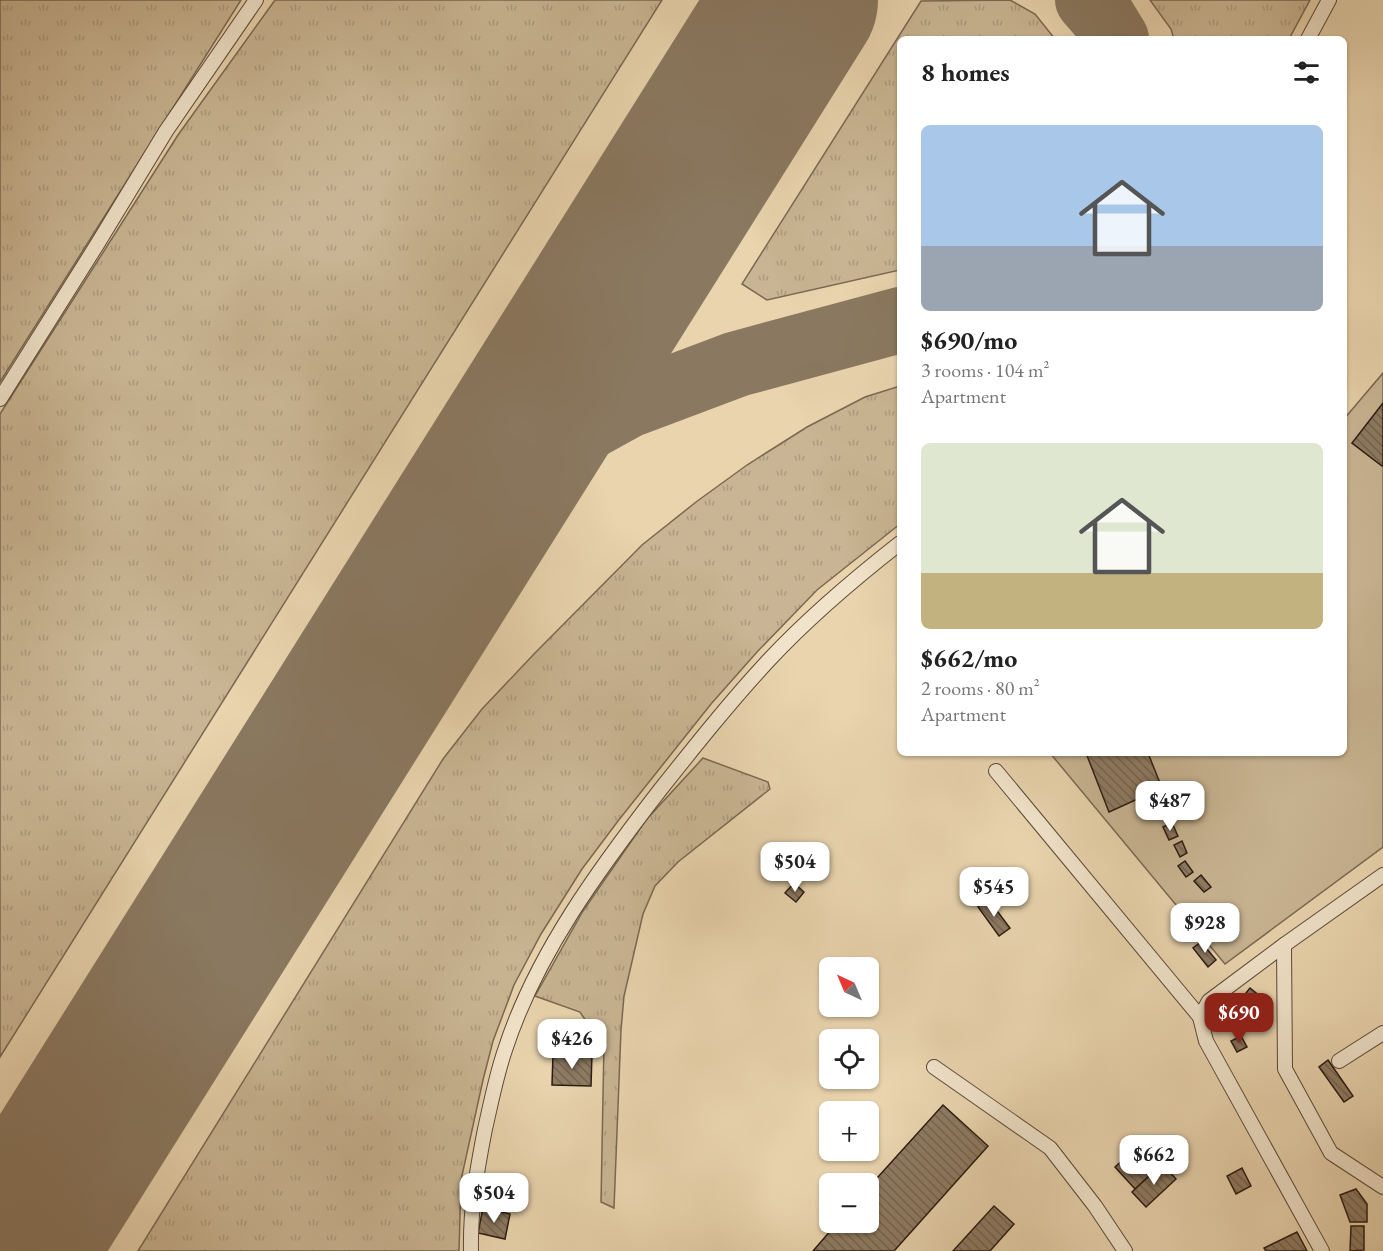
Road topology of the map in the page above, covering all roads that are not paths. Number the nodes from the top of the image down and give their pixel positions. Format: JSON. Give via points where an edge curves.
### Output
{"nodes":[{"id":1,"x":256,"y":0,"type":"edge"},
{"id":2,"x":1329,"y":0,"type":"edge"},
{"id":3,"x":1310,"y":36,"type":"edge"},
{"id":4,"x":0,"y":399,"type":"edge"},
{"id":5,"x":897,"y":545,"type":"edge"},
{"id":6,"x":996,"y":771,"type":"dead end"},
{"id":7,"x":1383,"y":875,"type":"edge"},
{"id":8,"x":1284,"y":945,"type":"junction"},
{"id":9,"x":1200,"y":1017,"type":"junction"},
{"id":10,"x":1383,"y":1033,"type":"edge"},
{"id":11,"x":1339,"y":1061,"type":"dead end"},
{"id":12,"x":934,"y":1067,"type":"dead end"},
{"id":13,"x":1383,"y":1187,"type":"edge"},
{"id":14,"x":471,"y":1251,"type":"edge"},
{"id":15,"x":1125,"y":1251,"type":"edge"},
{"id":16,"x":1322,"y":1251,"type":"edge"}],
"edges":[{"from":1,"to":4,"type":"lane","via":[[166,131]]},
{"from":2,"to":3,"type":"lane"},
{"from":5,"to":14,"type":"lane","via":[[830,600],[768,661],[724,712],[618,844],[552,947],[517,1018],[491,1100],[473,1195]]},
{"from":6,"to":9,"type":"lane"},
{"from":7,"to":8,"type":"lane"},
{"from":8,"to":9,"type":"lane","via":[[1209,1001]]},
{"from":8,"to":13,"type":"lane","via":[[1285,1070],[1331,1154]]},
{"from":9,"to":16,"type":"lane","via":[[1206,1041]]},
{"from":10,"to":11,"type":"lane"},
{"from":12,"to":15,"type":"lane","via":[[1050,1148]]}]}
